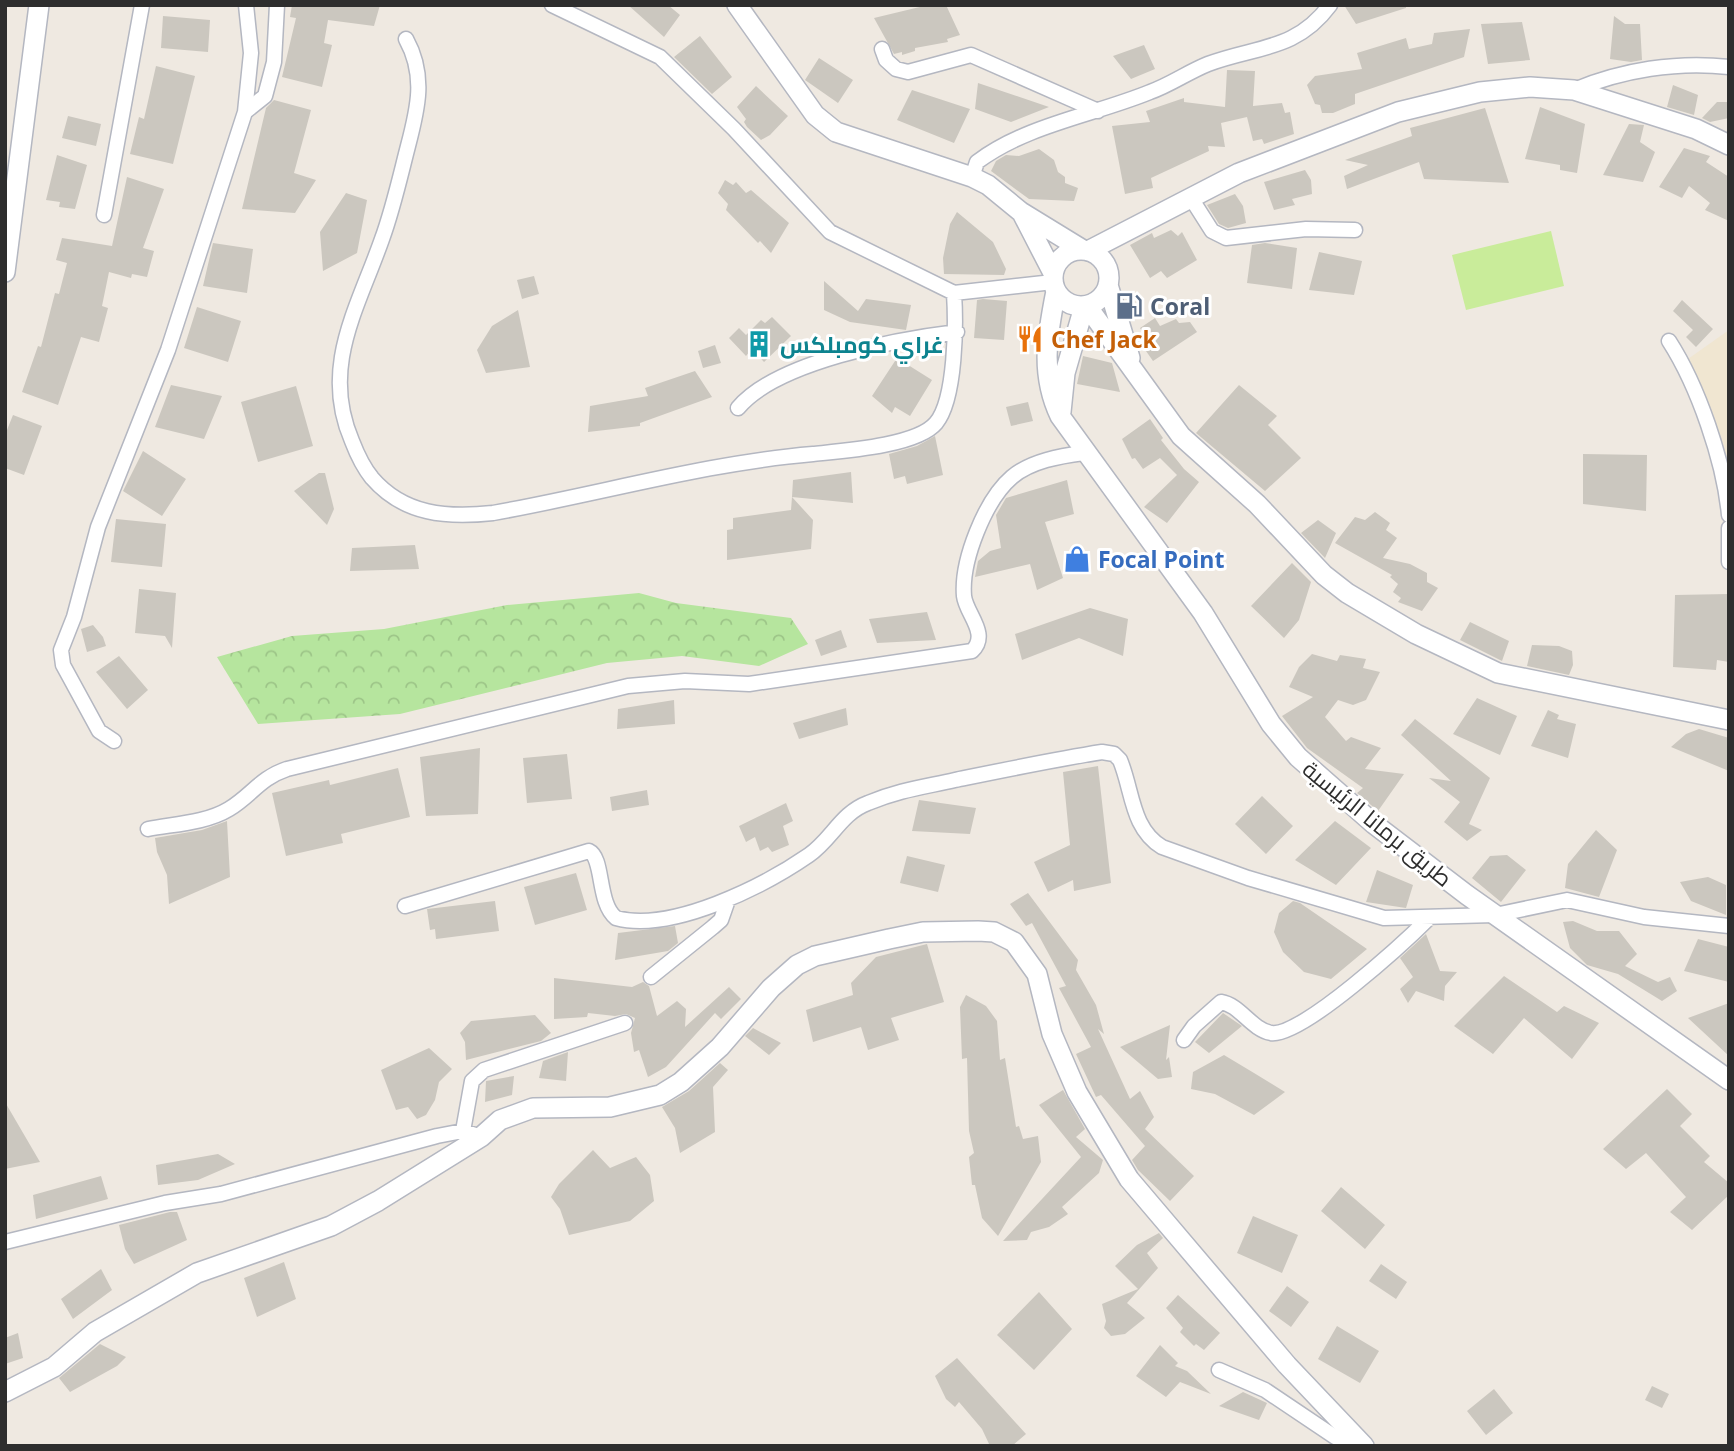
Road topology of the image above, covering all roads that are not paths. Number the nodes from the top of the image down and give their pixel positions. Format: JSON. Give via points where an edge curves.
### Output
{"nodes":[{"id":1,"x":39,"y":5,"type":"edge"},
{"id":2,"x":142,"y":5,"type":"edge"},
{"id":3,"x":246,"y":5,"type":"edge"},
{"id":4,"x":277,"y":5,"type":"edge"},
{"id":5,"x":552,"y":5,"type":"edge"},
{"id":6,"x":737,"y":5,"type":"edge"},
{"id":7,"x":1330,"y":5,"type":"edge"},
{"id":8,"x":406,"y":39,"type":"dead end"},
{"id":9,"x":882,"y":48,"type":"dead end"},
{"id":10,"x":1729,"y":67,"type":"edge"},
{"id":11,"x":1574,"y":90,"type":"junction"},
{"id":12,"x":1098,"y":111,"type":"junction"},
{"id":13,"x":245,"y":112,"type":"junction"},
{"id":14,"x":1729,"y":145,"type":"edge"},
{"id":15,"x":972,"y":177,"type":"junction"},
{"id":16,"x":1191,"y":198,"type":"junction"},
{"id":17,"x":1021,"y":212,"type":"junction"},
{"id":18,"x":104,"y":215,"type":"dead end"},
{"id":19,"x":1142,"y":223,"type":"junction"},
{"id":20,"x":1355,"y":230,"type":"dead end"},
{"id":21,"x":1085,"y":250,"type":"junction"},
{"id":22,"x":1106,"y":265,"type":"junction"},
{"id":23,"x":5,"y":272,"type":"edge"},
{"id":24,"x":1054,"y":282,"type":"junction"},
{"id":25,"x":1108,"y":285,"type":"junction"},
{"id":26,"x":954,"y":293,"type":"junction"},
{"id":27,"x":1086,"y":307,"type":"junction"},
{"id":28,"x":957,"y":332,"type":"junction"},
{"id":29,"x":1669,"y":341,"type":"dead end"},
{"id":30,"x":1134,"y":373,"type":"junction"},
{"id":31,"x":738,"y":408,"type":"dead end"},
{"id":32,"x":1060,"y":416,"type":"junction"},
{"id":33,"x":1084,"y":453,"type":"junction"},
{"id":34,"x":1729,"y":515,"type":"edge"},
{"id":35,"x":1729,"y":528,"type":"edge"},
{"id":36,"x":1729,"y":562,"type":"edge"},
{"id":37,"x":1729,"y":720,"type":"edge"},
{"id":38,"x":114,"y":741,"type":"dead end"},
{"id":39,"x":148,"y":828,"type":"dead end"},
{"id":40,"x":729,"y":900,"type":"junction"},
{"id":41,"x":405,"y":906,"type":"dead end"},
{"id":42,"x":1495,"y":915,"type":"junction"},
{"id":43,"x":1430,"y":917,"type":"junction"},
{"id":44,"x":1729,"y":926,"type":"edge"},
{"id":45,"x":651,"y":977,"type":"dead end"},
{"id":46,"x":625,"y":1023,"type":"dead end"},
{"id":47,"x":1184,"y":1041,"type":"dead end"},
{"id":48,"x":1729,"y":1080,"type":"edge"},
{"id":49,"x":472,"y":1134,"type":"junction"},
{"id":50,"x":5,"y":1242,"type":"edge"},
{"id":51,"x":1219,"y":1370,"type":"dead end"},
{"id":52,"x":5,"y":1392,"type":"edge"},
{"id":53,"x":1363,"y":1446,"type":"edge"}],
"edges":[{"from":1,"to":23,"type":"street"},
{"from":2,"to":18,"type":"street"},
{"from":3,"to":13,"type":"street","via":[[251,53]]},
{"from":4,"to":13,"type":"street","via":[[274,62],[265,96]]},
{"from":5,"to":26,"type":"street","via":[[660,57],[830,232]]},
{"from":6,"to":15,"type":"street","via":[[815,116],[836,132]]},
{"from":7,"to":12,"type":"street","via":[[1305,30],[1278,46],[1205,65],[1150,93]]},
{"from":8,"to":28,"type":"street","via":[[420,84],[417,111],[383,236],[345,337],[338,373],[339,405],[358,456],[382,490],[401,503],[431,514],[493,513],[722,467],[889,443],[935,425],[945,405]]},
{"from":9,"to":12,"type":"street","via":[[886,60],[908,72],[971,55]]},
{"from":10,"to":11,"type":"street","via":[[1660,68]]},
{"from":11,"to":14,"type":"street","via":[[1696,129]]},
{"from":11,"to":16,"type":"street","via":[[1505,89],[1441,99],[1239,173]]},
{"from":12,"to":15,"type":"street","via":[[1010,142],[976,162]]},
{"from":13,"to":38,"type":"street","via":[[168,350],[98,527],[61,650],[63,665],[99,731]]},
{"from":15,"to":17,"type":"street"},
{"from":16,"to":19,"type":"street"},
{"from":16,"to":20,"type":"street","via":[[1212,231],[1226,238],[1306,229]]},
{"from":17,"to":21,"type":"street"},
{"from":17,"to":24,"type":"street"},
{"from":19,"to":21,"type":"street"},
{"from":19,"to":22,"type":"street"},
{"from":21,"to":22,"type":"street"},
{"from":21,"to":24,"type":"street","via":[[1059,261]]},
{"from":22,"to":25,"type":"street"},
{"from":24,"to":26,"type":"street"},
{"from":24,"to":27,"type":"street","via":[[1068,304]]},
{"from":24,"to":32,"type":"street","name":"طريق برمانا الرئيسية","via":[[1045,362]]},
{"from":25,"to":27,"type":"street","via":[[1101,299]]},
{"from":25,"to":30,"type":"street"},
{"from":26,"to":28,"type":"street"},
{"from":27,"to":30,"type":"street"},
{"from":27,"to":32,"type":"street","via":[[1065,373]]},
{"from":28,"to":31,"type":"street","via":[[818,362],[749,395]]},
{"from":29,"to":34,"type":"street","via":[[1700,402]]},
{"from":30,"to":37,"type":"street","via":[[1181,436],[1257,504],[1324,575],[1378,612],[1498,673]]},
{"from":32,"to":33,"type":"street","name":"طريق برمانا الرئيسية"},
{"from":33,"to":39,"type":"street","via":[[1024,470],[1004,486],[990,508],[973,540],[965,571],[964,598],[978,626],[972,651],[749,684],[685,681],[628,686],[287,769],[256,785],[220,814]]},
{"from":33,"to":42,"type":"street","name":"طريق برمانا الرئيسية","via":[[1173,570],[1270,724],[1298,757],[1374,824]]},
{"from":35,"to":36,"type":"street"},
{"from":40,"to":41,"type":"street","via":[[704,910],[647,919],[616,918],[604,902],[596,858],[589,851]]},
{"from":40,"to":43,"type":"street","via":[[811,854],[847,813],[864,804],[921,785],[1102,752],[1114,754],[1120,761],[1140,826],[1162,847],[1373,915]]},
{"from":40,"to":45,"type":"street","via":[[721,920]]},
{"from":42,"to":43,"type":"street"},
{"from":42,"to":44,"type":"street","via":[[1567,900],[1644,917]]},
{"from":42,"to":48,"type":"street","name":"طريق برمانا الرئيسية"},
{"from":43,"to":47,"type":"street","via":[[1384,963],[1300,1025],[1272,1033],[1221,1002]]},
{"from":46,"to":49,"type":"street","via":[[484,1070],[472,1081]]},
{"from":49,"to":50,"type":"street"},
{"from":49,"to":52,"type":"street","via":[[378,1201],[331,1226],[197,1273],[95,1332],[54,1367]]},
{"from":49,"to":53,"type":"street","via":[[533,1108],[610,1107],[660,1095],[720,1047],[771,988],[815,956],[923,932],[978,931],[1005,936],[1037,974],[1052,1034],[1077,1092],[1129,1179],[1287,1365]]},
{"from":51,"to":53,"type":"street","via":[[1265,1390],[1340,1440]]}]}
